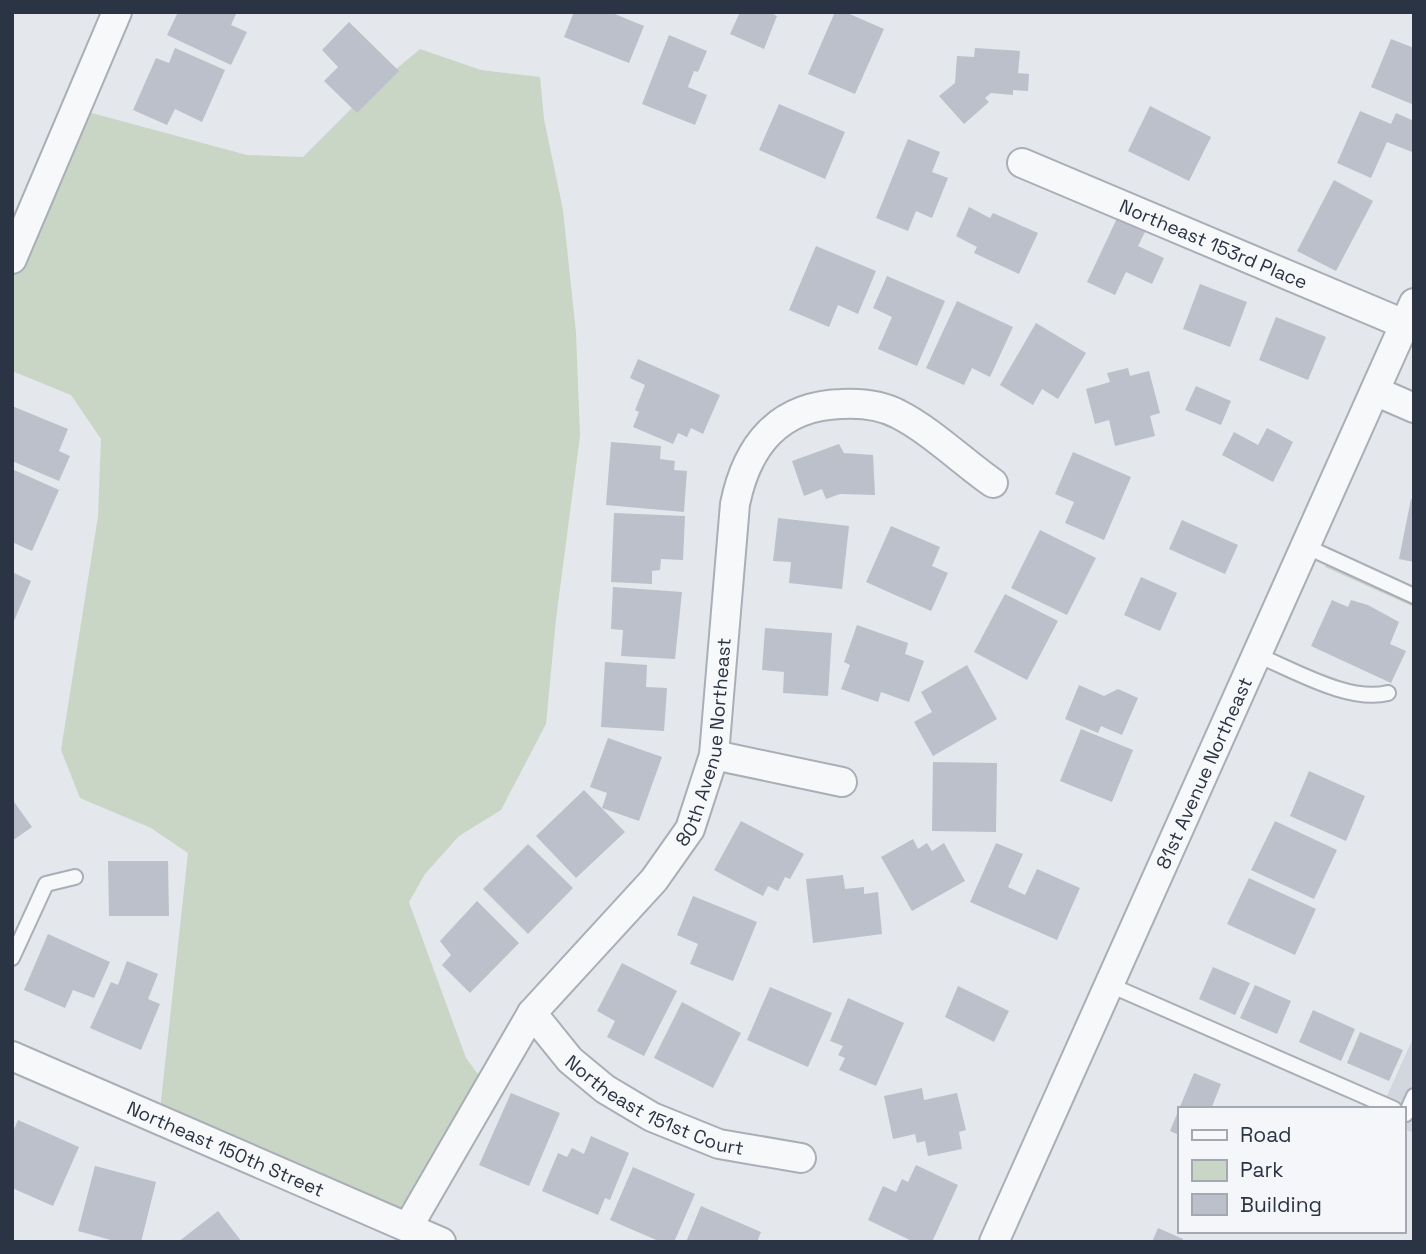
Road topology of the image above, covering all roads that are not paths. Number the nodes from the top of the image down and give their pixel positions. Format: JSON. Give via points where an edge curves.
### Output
{"nodes":[{"id":1,"x":117,"y":12,"type":"edge"},
{"id":2,"x":1022,"y":163,"type":"dead end"},
{"id":3,"x":12,"y":259,"type":"edge"},
{"id":4,"x":1409,"y":313,"type":"edge"},
{"id":5,"x":1375,"y":391,"type":"junction"},
{"id":6,"x":1414,"y":408,"type":"edge"},
{"id":7,"x":993,"y":483,"type":"dead end"},
{"id":8,"x":1306,"y":546,"type":"junction"},
{"id":9,"x":1414,"y":596,"type":"edge"},
{"id":10,"x":1257,"y":656,"type":"junction"},
{"id":11,"x":1388,"y":693,"type":"dead end"},
{"id":12,"x":714,"y":755,"type":"junction"},
{"id":13,"x":842,"y":782,"type":"dead end"},
{"id":14,"x":75,"y":877,"type":"dead end"},
{"id":15,"x":12,"y":958,"type":"edge"},
{"id":16,"x":1110,"y":985,"type":"junction"},
{"id":17,"x":532,"y":1013,"type":"junction"},
{"id":18,"x":12,"y":1056,"type":"edge"},
{"id":19,"x":1414,"y":1096,"type":"edge"},
{"id":20,"x":1390,"y":1107,"type":"edge"},
{"id":21,"x":1405,"y":1111,"type":"edge"},
{"id":22,"x":801,"y":1158,"type":"dead end"},
{"id":23,"x":408,"y":1227,"type":"junction"},
{"id":24,"x":441,"y":1242,"type":"edge"},
{"id":25,"x":993,"y":1242,"type":"edge"}],
"edges":[{"from":1,"to":3,"type":"street"},
{"from":2,"to":4,"type":"street","name":"Northeast 153rd Place"},
{"from":4,"to":5,"type":"street","name":"81st Avenue Northeast"},
{"from":5,"to":6,"type":"street"},
{"from":5,"to":8,"type":"street","name":"81st Avenue Northeast"},
{"from":7,"to":12,"type":"street","name":"80th Avenue Northeast","via":[[897,413],[863,403],[819,405],[785,417],[759,443],[741,475],[737,494]]},
{"from":8,"to":9,"type":"lane"},
{"from":8,"to":10,"type":"street","name":"81st Avenue Northeast"},
{"from":10,"to":11,"type":"lane","via":[[1351,694]]},
{"from":10,"to":16,"type":"street","name":"81st Avenue Northeast"},
{"from":12,"to":13,"type":"street"},
{"from":12,"to":17,"type":"street","name":"80th Avenue Northeast","via":[[690,830],[654,880]]},
{"from":14,"to":15,"type":"lane","via":[[46,884]]},
{"from":16,"to":20,"type":"lane"},
{"from":16,"to":25,"type":"street","name":"81st Avenue Northeast"},
{"from":17,"to":22,"type":"street","name":"Northeast 151st Court","via":[[569,1060],[605,1089],[652,1117],[719,1144]]},
{"from":17,"to":23,"type":"street","name":"80th Avenue Northeast"},
{"from":18,"to":23,"type":"street","name":"Northeast 150th Street"},
{"from":19,"to":21,"type":"lane"},
{"from":23,"to":24,"type":"street","name":"Northeast 150th Street"}]}
